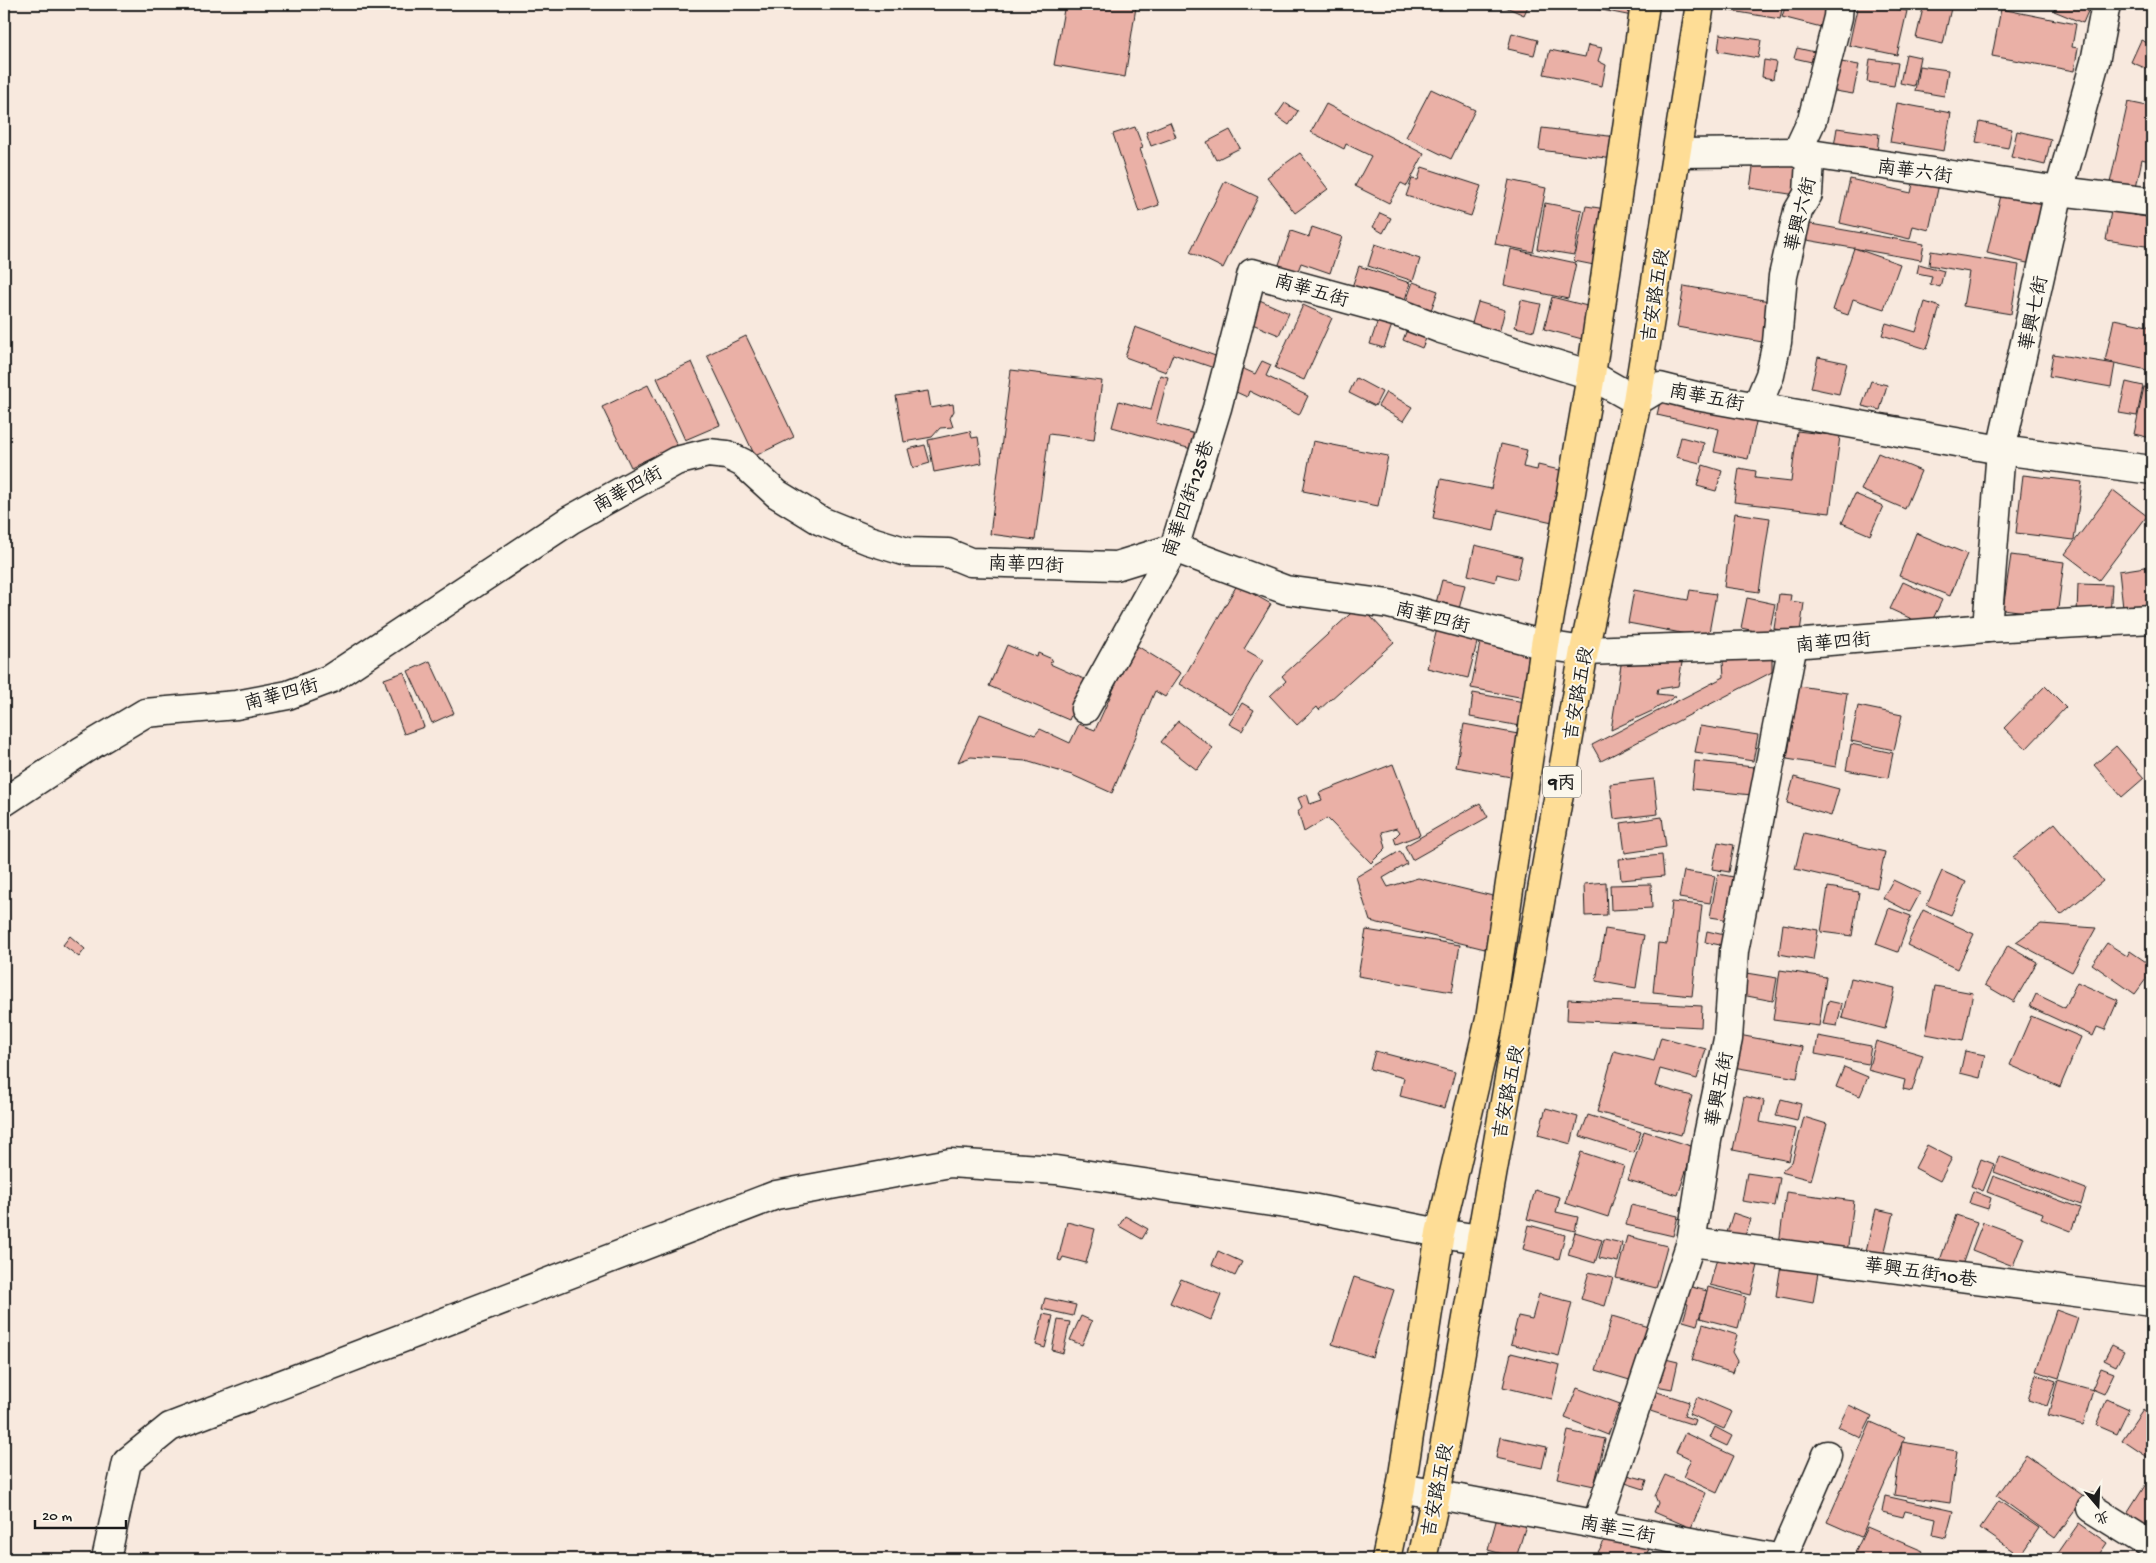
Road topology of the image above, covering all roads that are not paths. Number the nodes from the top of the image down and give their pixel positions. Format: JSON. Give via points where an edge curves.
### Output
{"nodes":[{"id":1,"x":1645,"y":4,"type":"edge"},
{"id":2,"x":1700,"y":4,"type":"edge"},
{"id":3,"x":1839,"y":4,"type":"edge"},
{"id":4,"x":2106,"y":4,"type":"edge"},
{"id":5,"x":1797,"y":152,"type":"junction"},
{"id":6,"x":1678,"y":153,"type":"junction"},
{"id":7,"x":2059,"y":191,"type":"junction"},
{"id":8,"x":2152,"y":202,"type":"edge"},
{"id":9,"x":1252,"y":273,"type":"joint"},
{"id":10,"x":1591,"y":375,"type":"junction"},
{"id":11,"x":1637,"y":401,"type":"junction"},
{"id":12,"x":1757,"y":406,"type":"junction"},
{"id":13,"x":2002,"y":450,"type":"junction"},
{"id":14,"x":2152,"y":470,"type":"edge"},
{"id":15,"x":1174,"y":548,"type":"junction"},
{"id":16,"x":2152,"y":619,"type":"edge"},
{"id":17,"x":1987,"y":628,"type":"junction"},
{"id":18,"x":1793,"y":644,"type":"junction"},
{"id":19,"x":1545,"y":645,"type":"junction"},
{"id":20,"x":1584,"y":651,"type":"junction"},
{"id":21,"x":1085,"y":709,"type":"dead end"},
{"id":22,"x":4,"y":802,"type":"edge"},
{"id":23,"x":1440,"y":1234,"type":"junction"},
{"id":24,"x":1480,"y":1238,"type":"junction"},
{"id":25,"x":1691,"y":1242,"type":"junction"},
{"id":26,"x":2152,"y":1302,"type":"edge"},
{"id":27,"x":1827,"y":1454,"type":"dead end"},
{"id":28,"x":1401,"y":1488,"type":"junction"},
{"id":29,"x":1436,"y":1495,"type":"junction"},
{"id":30,"x":2091,"y":1508,"type":"dead end"},
{"id":31,"x":1597,"y":1523,"type":"junction"},
{"id":32,"x":2152,"y":1546,"type":"edge"},
{"id":33,"x":106,"y":1559,"type":"edge"},
{"id":34,"x":1386,"y":1559,"type":"edge"},
{"id":35,"x":1422,"y":1559,"type":"edge"}],
"edges":[{"from":1,"to":10,"type":"main road","name":"吉安路五段","number":"9丙"},
{"from":2,"to":6,"type":"main road","name":"吉安路五段","number":"9丙"},
{"from":3,"to":5,"type":"street","name":"華興六街","via":[[1812,120]]},
{"from":4,"to":7,"type":"street","name":"華興七街","via":[[2095,62]]},
{"from":5,"to":6,"type":"street","name":"南華六街"},
{"from":5,"to":7,"type":"street","name":"南華六街"},
{"from":5,"to":12,"type":"street","name":"華興六街","via":[[1810,160],[1808,194],[1798,211],[1783,276],[1772,367]]},
{"from":6,"to":11,"type":"main road","name":"吉安路五段","number":"9丙"},
{"from":7,"to":8,"type":"street","name":"南華六街"},
{"from":7,"to":13,"type":"street","name":"華興七街"},
{"from":9,"to":10,"type":"street","name":"南華五街","via":[[1402,314]]},
{"from":9,"to":15,"type":"street","name":"南華四街125巷","via":[[1217,408]]},
{"from":10,"to":11,"type":"street","name":"南華五街"},
{"from":10,"to":19,"type":"main road","name":"吉安路五段","number":"9丙"},
{"from":11,"to":12,"type":"street","name":"南華五街","via":[[1660,387]]},
{"from":11,"to":20,"type":"main road","name":"吉安路五段","number":"9丙"},
{"from":12,"to":13,"type":"street","name":"南華五街"},
{"from":13,"to":14,"type":"street","name":"南華五街"},
{"from":13,"to":17,"type":"street","name":"華興七街"},
{"from":15,"to":19,"type":"street","name":"南華四街","via":[[1286,590],[1390,604]]},
{"from":15,"to":21,"type":"street","name":"南華四街125巷"},
{"from":15,"to":22,"type":"street","name":"南華四街","via":[[1116,566],[970,562],[948,553],[908,552],[821,521],[777,494],[743,463],[727,455],[708,453],[676,461],[570,520],[330,680],[288,695],[236,705],[145,713]]},
{"from":16,"to":17,"type":"street","name":"南華四街"},
{"from":17,"to":18,"type":"street","name":"南華四街"},
{"from":18,"to":20,"type":"street","name":"南華四街"},
{"from":18,"to":25,"type":"street","name":"華興五街","via":[[1734,951],[1728,1039],[1707,1140]]},
{"from":19,"to":20,"type":"street","name":"南華四街"},
{"from":19,"to":23,"type":"main road","name":"吉安路五段","number":"9丙","via":[[1490,1019]]},
{"from":20,"to":24,"type":"main road","name":"吉安路五段","number":"9丙"},
{"from":23,"to":24,"type":"street"},
{"from":23,"to":28,"type":"main road","name":"吉安路五段","number":"9丙"},
{"from":23,"to":33,"type":"street","via":[[1306,1207],[1056,1170],[950,1163],[776,1195],[170,1426],[127,1462]]},
{"from":24,"to":29,"type":"main road","name":"吉安路五段","number":"9丙"},
{"from":25,"to":26,"type":"street","name":"華興五街10巷"},
{"from":25,"to":31,"type":"street","name":"華興五街"},
{"from":27,"to":31,"type":"street","name":"南華三街","via":[[1782,1559]]},
{"from":28,"to":29,"type":"street","name":"南華三街"},
{"from":28,"to":34,"type":"main road","name":"吉安路五段","number":"9丙"},
{"from":29,"to":31,"type":"street","name":"南華三街"},
{"from":29,"to":35,"type":"main road","name":"吉安路五段","number":"9丙"},
{"from":30,"to":32,"type":"street"}]}
